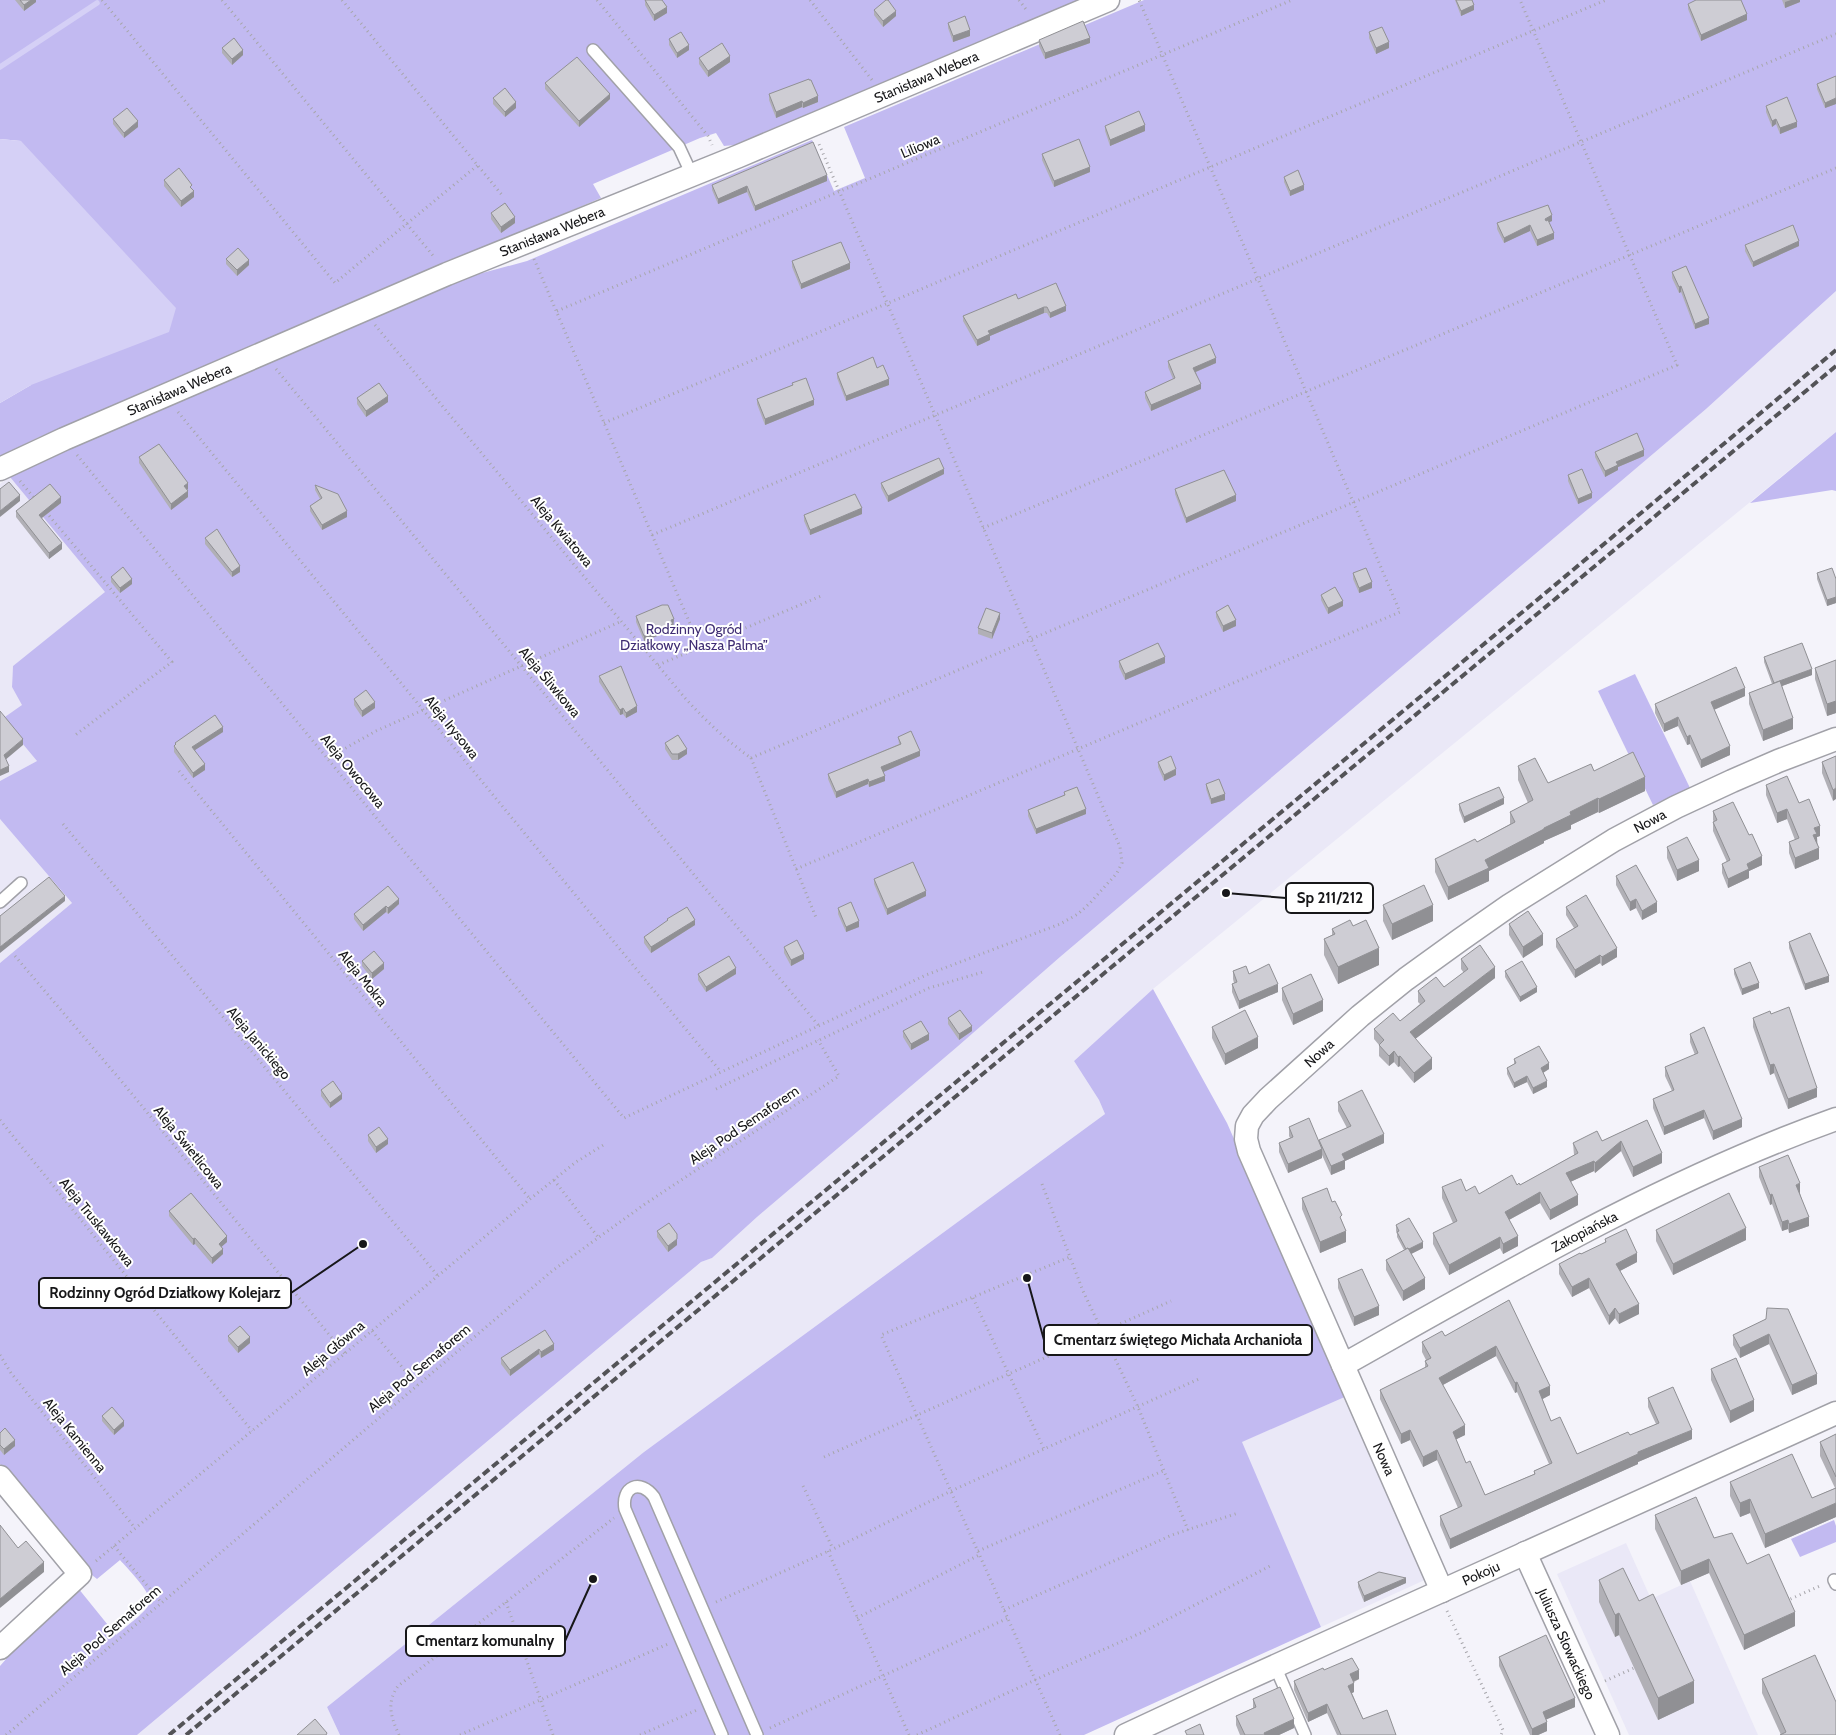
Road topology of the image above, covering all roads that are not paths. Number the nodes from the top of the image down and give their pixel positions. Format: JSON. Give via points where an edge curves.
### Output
{"nodes":[{"id":1,"x":1108,"y":0,"type":"edge"},
{"id":2,"x":593,"y":50,"type":"dead end"},
{"id":3,"x":692,"y":176,"type":"junction"},
{"id":4,"x":7,"y":466,"type":"edge"},
{"id":5,"x":1836,"y":739,"type":"edge"},
{"id":6,"x":21,"y":883,"type":"dead end"},
{"id":7,"x":0,"y":902,"type":"edge"},
{"id":8,"x":1836,"y":1119,"type":"edge"},
{"id":9,"x":1343,"y":1365,"type":"junction"},
{"id":10,"x":1836,"y":1413,"type":"edge"},
{"id":11,"x":0,"y":1477,"type":"edge"},
{"id":12,"x":1525,"y":1553,"type":"junction"},
{"id":13,"x":1444,"y":1601,"type":"junction"},
{"id":14,"x":0,"y":1648,"type":"edge"},
{"id":15,"x":1275,"y":1666,"type":"junction"},
{"id":16,"x":722,"y":1735,"type":"edge"},
{"id":17,"x":756,"y":1735,"type":"edge"},
{"id":18,"x":1126,"y":1735,"type":"edge"},
{"id":19,"x":1305,"y":1735,"type":"edge"},
{"id":20,"x":1608,"y":1735,"type":"edge"}],
"edges":[{"from":1,"to":3,"type":"street","name":"Stanisława Webera"},
{"from":2,"to":3,"type":"lane","via":[[679,147]]},
{"from":3,"to":4,"type":"street","name":"Stanisława Webera","via":[[447,274]]},
{"from":5,"to":9,"type":"street","name":"Nowa","via":[[1676,807],[1547,881],[1406,978],[1353,1022],[1253,1115],[1247,1126],[1249,1151]]},
{"from":6,"to":7,"type":"lane"},
{"from":8,"to":9,"type":"street","name":"Zakopiańska","via":[[1745,1154],[1618,1213]]},
{"from":9,"to":13,"type":"street","name":"Nowa"},
{"from":10,"to":12,"type":"street","name":"Pokoju"},
{"from":11,"to":14,"type":"street","via":[[80,1574]]},
{"from":12,"to":13,"type":"street","name":"Pokoju"},
{"from":12,"to":20,"type":"street","name":"Juliusza Słowackiego"},
{"from":13,"to":15,"type":"street","name":"Pokoju"},
{"from":15,"to":18,"type":"street","name":"Pokoju"},
{"from":15,"to":19,"type":"lane"},
{"from":16,"to":17,"type":"lane","via":[[625,1509],[623,1500],[634,1486],[641,1486],[654,1497]]}]}
